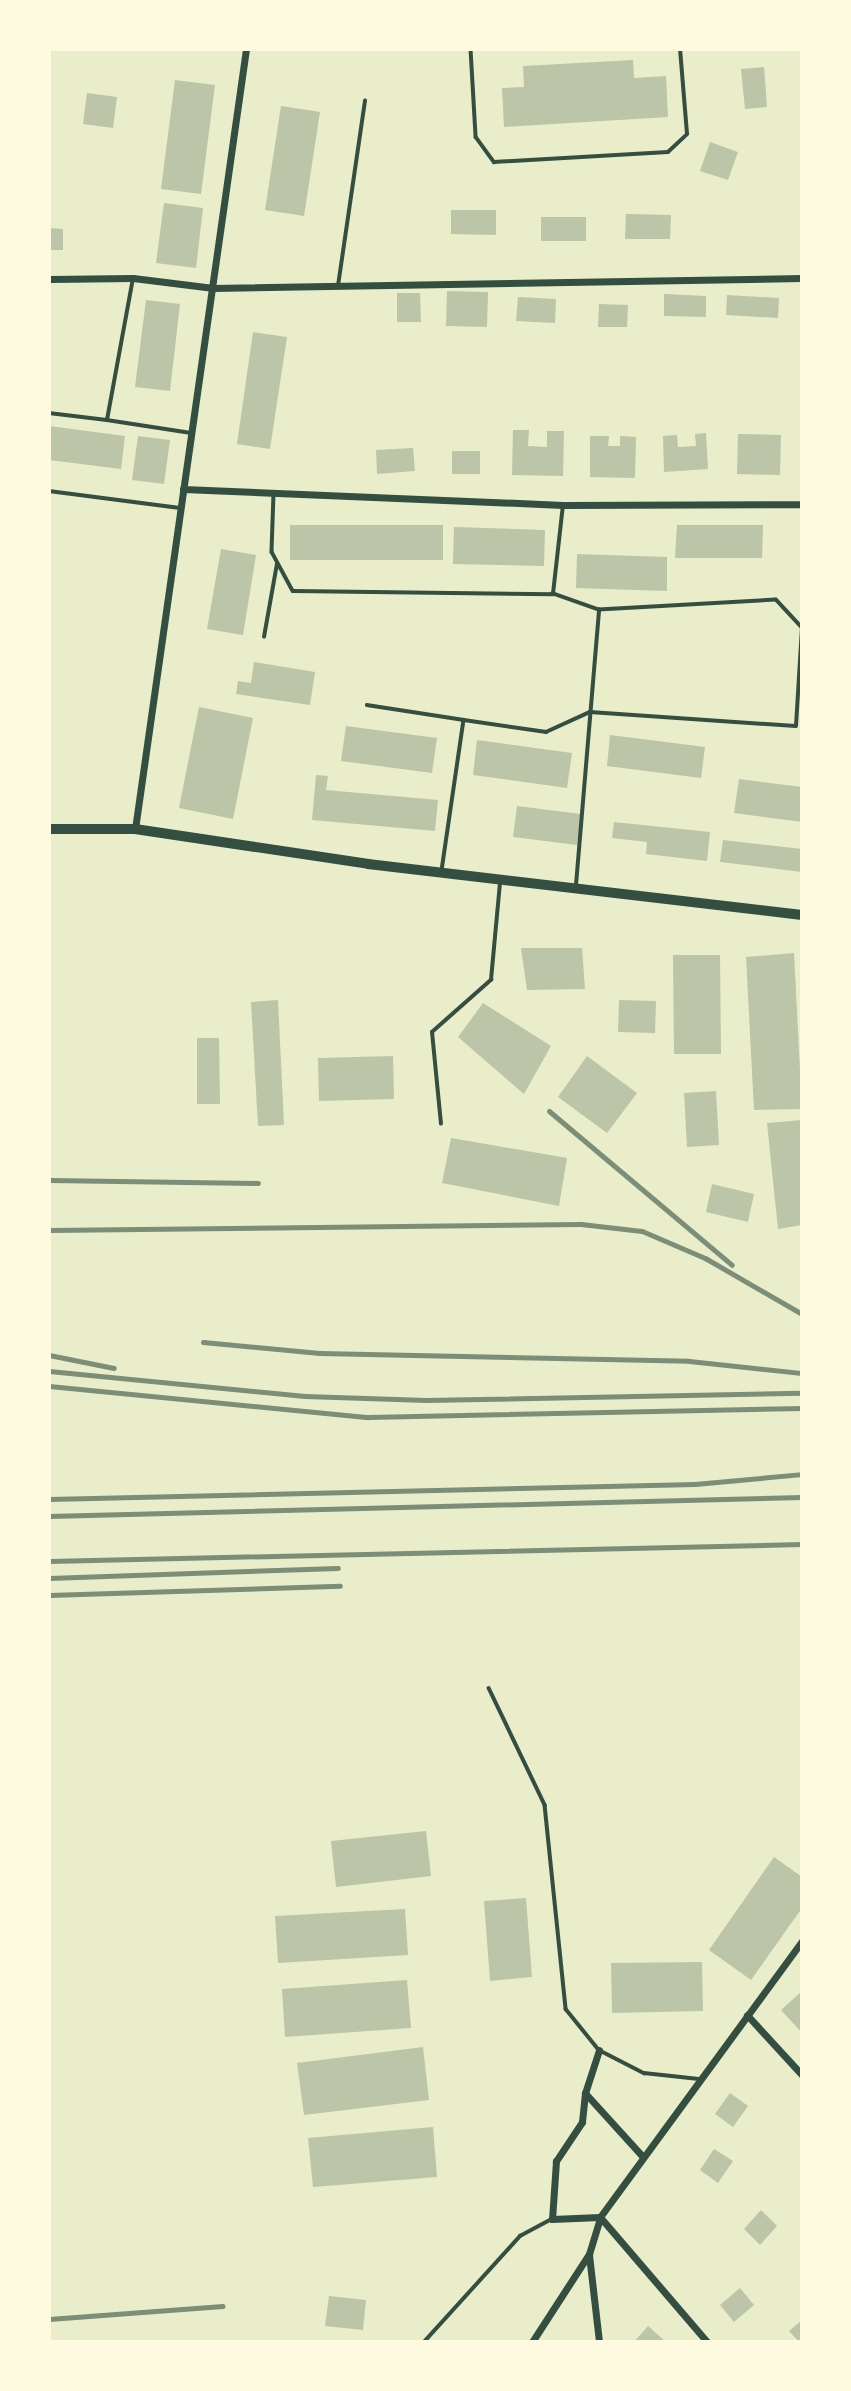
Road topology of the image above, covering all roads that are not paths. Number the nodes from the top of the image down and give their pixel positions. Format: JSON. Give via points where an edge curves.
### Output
{"nodes":[{"id":1,"x":246,"y":49,"type":"edge"},
{"id":2,"x":471,"y":49,"type":"edge"},
{"id":3,"x":680,"y":49,"type":"edge"},
{"id":4,"x":365,"y":101,"type":"dead end"},
{"id":5,"x":133,"y":278,"type":"junction"},
{"id":6,"x":802,"y":278,"type":"edge"},
{"id":7,"x":49,"y":279,"type":"edge"},
{"id":8,"x":338,"y":286,"type":"junction"},
{"id":9,"x":213,"y":288,"type":"junction"},
{"id":10,"x":49,"y":413,"type":"edge"},
{"id":11,"x":107,"y":420,"type":"junction"},
{"id":12,"x":192,"y":433,"type":"junction"},
{"id":13,"x":183,"y":489,"type":"junction"},
{"id":14,"x":49,"y":491,"type":"edge"},
{"id":15,"x":274,"y":493,"type":"junction"},
{"id":16,"x":802,"y":504,"type":"edge"},
{"id":17,"x":563,"y":505,"type":"junction"},
{"id":18,"x":180,"y":508,"type":"junction"},
{"id":19,"x":277,"y":562,"type":"junction"},
{"id":20,"x":553,"y":594,"type":"junction"},
{"id":21,"x":598,"y":610,"type":"junction"},
{"id":22,"x":264,"y":637,"type":"dead end"},
{"id":23,"x":367,"y":705,"type":"dead end"},
{"id":24,"x":590,"y":712,"type":"junction"},
{"id":25,"x":464,"y":720,"type":"junction"},
{"id":26,"x":49,"y":828,"type":"edge"},
{"id":27,"x":135,"y":829,"type":"junction"},
{"id":28,"x":442,"y":872,"type":"junction"},
{"id":29,"x":500,"y":878,"type":"junction"},
{"id":30,"x":576,"y":885,"type":"junction"},
{"id":31,"x":802,"y":915,"type":"edge"},
{"id":32,"x":441,"y":1124,"type":"dead end"},
{"id":33,"x":489,"y":1688,"type":"dead end"},
{"id":34,"x":802,"y":1941,"type":"edge"},
{"id":35,"x":747,"y":2015,"type":"junction"},
{"id":36,"x":599,"y":2050,"type":"junction"},
{"id":37,"x":802,"y":2075,"type":"edge"},
{"id":38,"x":699,"y":2078,"type":"junction"},
{"id":39,"x":584,"y":2093,"type":"junction"},
{"id":40,"x":643,"y":2157,"type":"junction"},
{"id":41,"x":600,"y":2217,"type":"junction"},
{"id":42,"x":552,"y":2219,"type":"junction"},
{"id":43,"x":589,"y":2254,"type":"junction"},
{"id":44,"x":424,"y":2342,"type":"edge"},
{"id":45,"x":532,"y":2342,"type":"edge"},
{"id":46,"x":599,"y":2342,"type":"edge"},
{"id":47,"x":707,"y":2342,"type":"edge"}],
"edges":[{"from":1,"to":9,"type":"street"},
{"from":2,"to":3,"type":"lane","via":[[476,137],[494,162],[668,152],[687,134]]},
{"from":4,"to":8,"type":"lane"},
{"from":5,"to":7,"type":"street"},
{"from":5,"to":9,"type":"street"},
{"from":5,"to":11,"type":"lane"},
{"from":6,"to":8,"type":"street"},
{"from":8,"to":9,"type":"street"},
{"from":9,"to":12,"type":"street"},
{"from":10,"to":11,"type":"lane"},
{"from":11,"to":12,"type":"lane"},
{"from":12,"to":13,"type":"street"},
{"from":13,"to":15,"type":"street"},
{"from":13,"to":18,"type":"street"},
{"from":14,"to":18,"type":"lane"},
{"from":15,"to":17,"type":"street"},
{"from":15,"to":19,"type":"lane"},
{"from":16,"to":17,"type":"street"},
{"from":17,"to":20,"type":"lane"},
{"from":18,"to":27,"type":"street"},
{"from":19,"to":20,"type":"lane","via":[[293,591]]},
{"from":19,"to":22,"type":"lane"},
{"from":20,"to":21,"type":"lane"},
{"from":21,"to":24,"type":"lane"},
{"from":21,"to":24,"type":"lane","via":[[776,600],[802,628],[796,726]]},
{"from":23,"to":25,"type":"lane"},
{"from":24,"to":25,"type":"lane","via":[[546,732]]},
{"from":24,"to":30,"type":"lane"},
{"from":25,"to":28,"type":"lane"},
{"from":26,"to":27,"type":"main road"},
{"from":27,"to":28,"type":"main road"},
{"from":28,"to":29,"type":"main road"},
{"from":29,"to":30,"type":"main road"},
{"from":29,"to":32,"type":"lane","via":[[491,980],[432,1032]]},
{"from":30,"to":31,"type":"main road"},
{"from":33,"to":36,"type":"lane","via":[[545,1805],[566,2009]]},
{"from":34,"to":35,"type":"street"},
{"from":35,"to":37,"type":"street"},
{"from":35,"to":38,"type":"street"},
{"from":36,"to":38,"type":"lane","via":[[645,2073]]},
{"from":36,"to":39,"type":"street"},
{"from":38,"to":40,"type":"street"},
{"from":39,"to":40,"type":"street"},
{"from":39,"to":42,"type":"street","via":[[582,2122],[556,2161]]},
{"from":40,"to":41,"type":"street"},
{"from":41,"to":42,"type":"street"},
{"from":41,"to":43,"type":"street"},
{"from":41,"to":47,"type":"street"},
{"from":42,"to":44,"type":"lane","via":[[520,2236]]},
{"from":43,"to":45,"type":"street"},
{"from":43,"to":46,"type":"street"}]}
